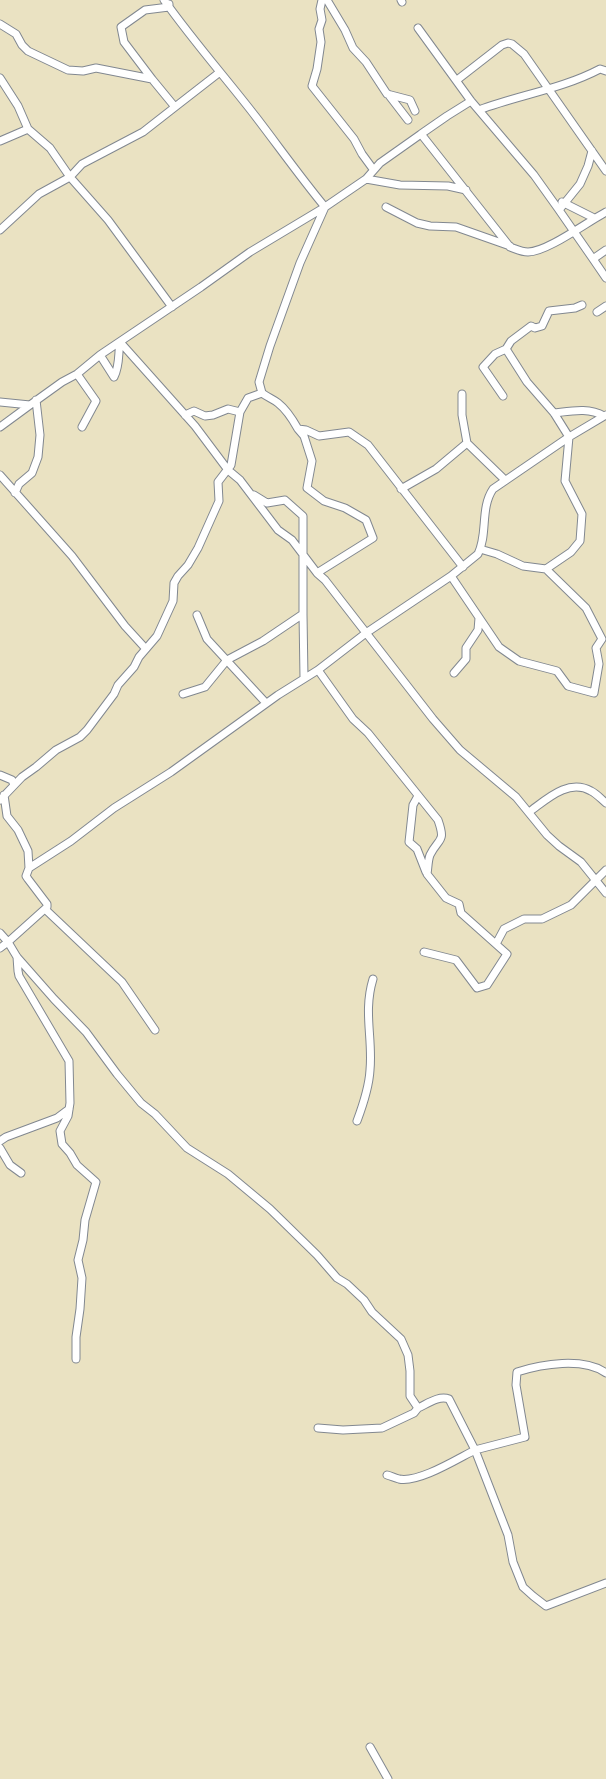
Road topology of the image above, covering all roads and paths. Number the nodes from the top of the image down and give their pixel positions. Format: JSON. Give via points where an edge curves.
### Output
{"nodes":[{"id":1,"x":164,"y":0,"type":"edge"},
{"id":2,"x":322,"y":0,"type":"edge"},
{"id":3,"x":326,"y":0,"type":"edge"},
{"id":4,"x":169,"y":3,"type":"edge"},
{"id":5,"x":0,"y":24,"type":"edge"},
{"id":6,"x":418,"y":28,"type":"dead end"},
{"id":7,"x":606,"y":71,"type":"edge"},
{"id":8,"x":220,"y":72,"type":"junction"},
{"id":9,"x":0,"y":78,"type":"edge"},
{"id":10,"x":152,"y":79,"type":"junction"},
{"id":11,"x":457,"y":80,"type":"junction"},
{"id":12,"x":549,"y":88,"type":"junction"},
{"id":13,"x":387,"y":94,"type":"junction"},
{"id":14,"x":471,"y":101,"type":"junction"},
{"id":15,"x":175,"y":106,"type":"junction"},
{"id":16,"x":415,"y":110,"type":"dead end"},
{"id":17,"x":479,"y":110,"type":"junction"},
{"id":18,"x":408,"y":120,"type":"dead end"},
{"id":19,"x":28,"y":128,"type":"junction"},
{"id":20,"x":422,"y":134,"type":"junction"},
{"id":21,"x":0,"y":141,"type":"edge"},
{"id":22,"x":592,"y":151,"type":"junction"},
{"id":23,"x":373,"y":170,"type":"junction"},
{"id":24,"x":606,"y":171,"type":"edge"},
{"id":25,"x":70,"y":177,"type":"junction"},
{"id":26,"x":366,"y":179,"type":"junction"},
{"id":27,"x":466,"y":190,"type":"junction"},
{"id":28,"x":552,"y":198,"type":"junction"},
{"id":29,"x":565,"y":203,"type":"junction"},
{"id":30,"x":325,"y":207,"type":"junction"},
{"id":31,"x":386,"y":207,"type":"dead end"},
{"id":32,"x":559,"y":210,"type":"junction"},
{"id":33,"x":606,"y":212,"type":"edge"},
{"id":34,"x":594,"y":218,"type":"junction"},
{"id":35,"x":0,"y":230,"type":"edge"},
{"id":36,"x":573,"y":231,"type":"junction"},
{"id":37,"x":510,"y":246,"type":"junction"},
{"id":38,"x":606,"y":250,"type":"edge"},
{"id":39,"x":593,"y":259,"type":"junction"},
{"id":40,"x":606,"y":278,"type":"edge"},
{"id":41,"x":582,"y":305,"type":"dead end"},
{"id":42,"x":606,"y":306,"type":"edge"},
{"id":43,"x":172,"y":307,"type":"junction"},
{"id":44,"x":597,"y":312,"type":"dead end"},
{"id":45,"x":120,"y":342,"type":"junction"},
{"id":46,"x":506,"y":349,"type":"junction"},
{"id":47,"x":100,"y":355,"type":"junction"},
{"id":48,"x":77,"y":374,"type":"junction"},
{"id":49,"x":262,"y":393,"type":"junction"},
{"id":50,"x":462,"y":394,"type":"dead end"},
{"id":51,"x":503,"y":396,"type":"dead end"},
{"id":52,"x":0,"y":402,"type":"edge"},
{"id":53,"x":33,"y":402,"type":"junction"},
{"id":54,"x":240,"y":412,"type":"junction"},
{"id":55,"x":554,"y":413,"type":"junction"},
{"id":56,"x":185,"y":415,"type":"junction"},
{"id":57,"x":605,"y":415,"type":"edge"},
{"id":58,"x":0,"y":427,"type":"edge"},
{"id":59,"x":82,"y":427,"type":"dead end"},
{"id":60,"x":298,"y":429,"type":"junction"},
{"id":61,"x":569,"y":437,"type":"junction"},
{"id":62,"x":467,"y":443,"type":"junction"},
{"id":63,"x":228,"y":470,"type":"junction"},
{"id":64,"x":0,"y":475,"type":"edge"},
{"id":65,"x":505,"y":480,"type":"junction"},
{"id":66,"x":401,"y":489,"type":"junction"},
{"id":67,"x":15,"y":493,"type":"junction"},
{"id":68,"x":250,"y":493,"type":"junction"},
{"id":69,"x":480,"y":549,"type":"junction"},
{"id":70,"x":304,"y":556,"type":"junction"},
{"id":71,"x":462,"y":567,"type":"junction"},
{"id":72,"x":546,"y":569,"type":"junction"},
{"id":73,"x":317,"y":573,"type":"junction"},
{"id":74,"x":452,"y":576,"type":"junction"},
{"id":75,"x":303,"y":614,"type":"junction"},
{"id":76,"x":197,"y":615,"type":"dead end"},
{"id":77,"x":479,"y":618,"type":"junction"},
{"id":78,"x":366,"y":634,"type":"junction"},
{"id":79,"x":146,"y":650,"type":"junction"},
{"id":80,"x":227,"y":660,"type":"junction"},
{"id":81,"x":318,"y":670,"type":"junction"},
{"id":82,"x":454,"y":673,"type":"dead end"},
{"id":83,"x":304,"y":678,"type":"junction"},
{"id":84,"x":183,"y":694,"type":"dead end"},
{"id":85,"x":266,"y":703,"type":"junction"},
{"id":86,"x":0,"y":775,"type":"edge"},
{"id":87,"x":14,"y":785,"type":"junction"},
{"id":88,"x":418,"y":796,"type":"junction"},
{"id":89,"x":2,"y":797,"type":"edge"},
{"id":90,"x":606,"y":803,"type":"edge"},
{"id":91,"x":529,"y":812,"type":"junction"},
{"id":92,"x":29,"y":868,"type":"junction"},
{"id":93,"x":606,"y":870,"type":"edge"},
{"id":94,"x":427,"y":874,"type":"junction"},
{"id":95,"x":596,"y":881,"type":"junction"},
{"id":96,"x":606,"y":893,"type":"edge"},
{"id":97,"x":46,"y":910,"type":"junction"},
{"id":98,"x":0,"y":933,"type":"edge"},
{"id":99,"x":8,"y":942,"type":"junction"},
{"id":100,"x":496,"y":944,"type":"junction"},
{"id":101,"x":0,"y":948,"type":"edge"},
{"id":102,"x":424,"y":952,"type":"dead end"},
{"id":103,"x":17,"y":957,"type":"junction"},
{"id":104,"x":373,"y":979,"type":"dead end"},
{"id":105,"x":155,"y":1030,"type":"dead end"},
{"id":106,"x":69,"y":1109,"type":"junction"},
{"id":107,"x":357,"y":1121,"type":"dead end"},
{"id":108,"x":0,"y":1141,"type":"edge"},
{"id":109,"x":0,"y":1148,"type":"edge"},
{"id":110,"x":21,"y":1172,"type":"dead end"},
{"id":111,"x":76,"y":1358,"type":"dead end"},
{"id":112,"x":606,"y":1373,"type":"edge"},
{"id":113,"x":418,"y":1408,"type":"junction"},
{"id":114,"x":318,"y":1428,"type":"dead end"},
{"id":115,"x":475,"y":1450,"type":"junction"},
{"id":116,"x":387,"y":1475,"type":"dead end"},
{"id":117,"x":606,"y":1584,"type":"edge"},
{"id":118,"x":370,"y":1747,"type":"dead end"},
{"id":119,"x":388,"y":1779,"type":"edge"}],
"edges":[{"from":1,"to":4,"type":"street"},
{"from":2,"to":23,"type":"street","via":[[322,20],[319,29],[321,42],[312,86],[354,138]]},
{"from":3,"to":13,"type":"street","via":[[353,48],[366,62]]},
{"from":4,"to":8,"type":"street","via":[[192,39]]},
{"from":4,"to":10,"type":"street","via":[[145,10],[121,28],[124,42]]},
{"from":5,"to":10,"type":"street","via":[[16,34],[28,50],[68,70],[96,68]]},
{"from":6,"to":11,"type":"street"},
{"from":7,"to":12,"type":"street","via":[[600,69]]},
{"from":8,"to":15,"type":"street"},
{"from":8,"to":30,"type":"street"},
{"from":9,"to":19,"type":"street","via":[[18,106]]},
{"from":10,"to":15,"type":"street"},
{"from":11,"to":12,"type":"street","via":[[496,49],[508,43],[524,54]]},
{"from":11,"to":14,"type":"street"},
{"from":12,"to":17,"type":"street"},
{"from":12,"to":22,"type":"street"},
{"from":13,"to":16,"type":"street","via":[[410,100]]},
{"from":13,"to":18,"type":"street"},
{"from":14,"to":17,"type":"street"},
{"from":14,"to":20,"type":"street"},
{"from":15,"to":25,"type":"street","via":[[144,132],[82,164]]},
{"from":17,"to":28,"type":"street"},
{"from":19,"to":21,"type":"street"},
{"from":19,"to":25,"type":"street","via":[[50,148]]},
{"from":20,"to":23,"type":"street"},
{"from":20,"to":27,"type":"street"},
{"from":22,"to":24,"type":"street"},
{"from":22,"to":29,"type":"street","via":[[580,184]]},
{"from":23,"to":26,"type":"street"},
{"from":25,"to":35,"type":"street","via":[[39,194]]},
{"from":25,"to":43,"type":"street","via":[[108,220]]},
{"from":26,"to":27,"type":"street","via":[[400,184],[448,186]]},
{"from":26,"to":30,"type":"street"},
{"from":27,"to":37,"type":"street"},
{"from":28,"to":29,"type":"street"},
{"from":28,"to":32,"type":"street"},
{"from":29,"to":32,"type":"street"},
{"from":29,"to":34,"type":"street"},
{"from":30,"to":43,"type":"street","via":[[250,252]]},
{"from":30,"to":49,"type":"street","via":[[300,263],[270,346],[258,382]]},
{"from":31,"to":37,"type":"street","via":[[417,223],[456,227]]},
{"from":32,"to":36,"type":"street"},
{"from":33,"to":34,"type":"street"},
{"from":34,"to":36,"type":"street"},
{"from":36,"to":37,"type":"street","via":[[549,246],[534,251],[520,251]]},
{"from":36,"to":39,"type":"street"},
{"from":38,"to":39,"type":"street"},
{"from":39,"to":40,"type":"street"},
{"from":41,"to":46,"type":"street","via":[[549,311],[542,326],[531,326],[511,341]]},
{"from":42,"to":44,"type":"street"},
{"from":43,"to":45,"type":"street"},
{"from":45,"to":47,"type":"street"},
{"from":45,"to":47,"type":"street","via":[[119,366],[114,377]]},
{"from":45,"to":56,"type":"street"},
{"from":46,"to":51,"type":"street","via":[[495,354],[483,367]]},
{"from":46,"to":55,"type":"street","via":[[527,382]]},
{"from":47,"to":48,"type":"street"},
{"from":48,"to":53,"type":"street"},
{"from":48,"to":59,"type":"street","via":[[96,401]]},
{"from":49,"to":54,"type":"street","via":[[248,398]]},
{"from":49,"to":60,"type":"street","via":[[283,407]]},
{"from":50,"to":62,"type":"street","via":[[462,415]]},
{"from":52,"to":53,"type":"street"},
{"from":53,"to":58,"type":"street"},
{"from":53,"to":67,"type":"street","via":[[40,435],[38,457],[32,473],[19,484]]},
{"from":54,"to":56,"type":"street","via":[[228,409],[213,415],[205,416],[194,412]]},
{"from":54,"to":63,"type":"street","via":[[234,455]]},
{"from":55,"to":57,"type":"street","via":[[578,410]]},
{"from":55,"to":61,"type":"street"},
{"from":56,"to":63,"type":"street"},
{"from":57,"to":61,"type":"street"},
{"from":60,"to":66,"type":"street","via":[[319,436],[349,432],[368,445]]},
{"from":60,"to":73,"type":"street","via":[[304,436],[312,461],[307,488],[324,500],[366,520],[373,538]]},
{"from":61,"to":65,"type":"street"},
{"from":61,"to":72,"type":"street","via":[[565,481],[582,514],[580,541],[571,552]]},
{"from":62,"to":65,"type":"street"},
{"from":62,"to":66,"type":"street","via":[[436,469]]},
{"from":63,"to":68,"type":"street"},
{"from":63,"to":79,"type":"street","via":[[218,482],[218,501],[207,531],[188,565],[174,583],[173,601],[157,636]]},
{"from":64,"to":67,"type":"street"},
{"from":65,"to":69,"type":"street","via":[[493,489],[487,500]]},
{"from":66,"to":71,"type":"street"},
{"from":67,"to":79,"type":"street","via":[[72,556]]},
{"from":68,"to":70,"type":"street","via":[[278,530],[292,540]]},
{"from":68,"to":70,"type":"street","via":[[267,503],[285,500],[303,516]]},
{"from":69,"to":71,"type":"street","via":[[478,554]]},
{"from":69,"to":72,"type":"street","via":[[523,566]]},
{"from":70,"to":73,"type":"street"},
{"from":70,"to":75,"type":"street"},
{"from":71,"to":74,"type":"street"},
{"from":72,"to":77,"type":"street","via":[[586,608],[602,639],[596,648],[599,664],[594,693],[568,686],[557,671],[519,660],[499,647]]},
{"from":73,"to":78,"type":"street","via":[[326,580]]},
{"from":74,"to":77,"type":"street"},
{"from":74,"to":78,"type":"street"},
{"from":75,"to":80,"type":"street","via":[[263,641]]},
{"from":75,"to":83,"type":"street"},
{"from":76,"to":80,"type":"street","via":[[207,639]]},
{"from":77,"to":82,"type":"street","via":[[478,630],[466,648],[466,659]]},
{"from":78,"to":81,"type":"street"},
{"from":78,"to":91,"type":"street","via":[[432,719],[460,750],[516,797]]},
{"from":79,"to":87,"type":"street","via":[[84,734],[56,750]]},
{"from":80,"to":84,"type":"street","via":[[205,687]]},
{"from":80,"to":85,"type":"street"},
{"from":81,"to":83,"type":"street"},
{"from":81,"to":88,"type":"street","via":[[353,719],[368,733]]},
{"from":83,"to":85,"type":"street"},
{"from":85,"to":92,"type":"street","via":[[171,772],[114,808]]},
{"from":86,"to":87,"type":"street","via":[[12,780]]},
{"from":87,"to":89,"type":"street"},
{"from":88,"to":94,"type":"street","via":[[413,805],[409,842],[418,849]]},
{"from":88,"to":94,"type":"street","via":[[435,814],[443,832],[442,838],[429,856]]},
{"from":89,"to":92,"type":"street","via":[[7,816],[18,830],[28,851]]},
{"from":90,"to":91,"type":"street","via":[[592,791],[584,788],[565,788]]},
{"from":91,"to":95,"type":"street","via":[[559,846],[581,862]]},
{"from":92,"to":97,"type":"street","via":[[26,876],[47,904]]},
{"from":93,"to":95,"type":"street"},
{"from":94,"to":100,"type":"street","via":[[446,898],[460,904],[461,913]]},
{"from":95,"to":96,"type":"street"},
{"from":95,"to":100,"type":"street","via":[[571,905],[542,919],[524,919],[504,929]]},
{"from":97,"to":99,"type":"street"},
{"from":97,"to":105,"type":"street","via":[[122,982]]},
{"from":98,"to":99,"type":"street"},
{"from":99,"to":101,"type":"street"},
{"from":99,"to":103,"type":"street"},
{"from":100,"to":102,"type":"street","via":[[507,954],[486,985],[477,988],[456,960]]},
{"from":103,"to":106,"type":"street","via":[[20,976],[68,1058]]},
{"from":103,"to":113,"type":"street","via":[[86,1032],[141,1102],[187,1148],[228,1174],[270,1209],[401,1339],[408,1355],[410,1396]]},
{"from":104,"to":107,"type":"street","via":[[369,993],[370,1070],[364,1103]]},
{"from":106,"to":108,"type":"street","via":[[57,1118]]},
{"from":106,"to":111,"type":"street","via":[[60,1131],[62,1144],[77,1165],[96,1182],[85,1220],[78,1260],[82,1278]]},
{"from":109,"to":110,"type":"street","via":[[10,1165]]},
{"from":112,"to":115,"type":"street","via":[[598,1367],[581,1363],[532,1367],[516,1372],[525,1437]]},
{"from":113,"to":114,"type":"street","via":[[414,1413],[382,1428]]},
{"from":113,"to":115,"type":"street","via":[[439,1398],[448,1399]]},
{"from":115,"to":116,"type":"street","via":[[421,1476],[399,1479]]},
{"from":115,"to":117,"type":"street","via":[[508,1535],[513,1562],[523,1587],[546,1606]]},
{"from":118,"to":119,"type":"street"}]}
